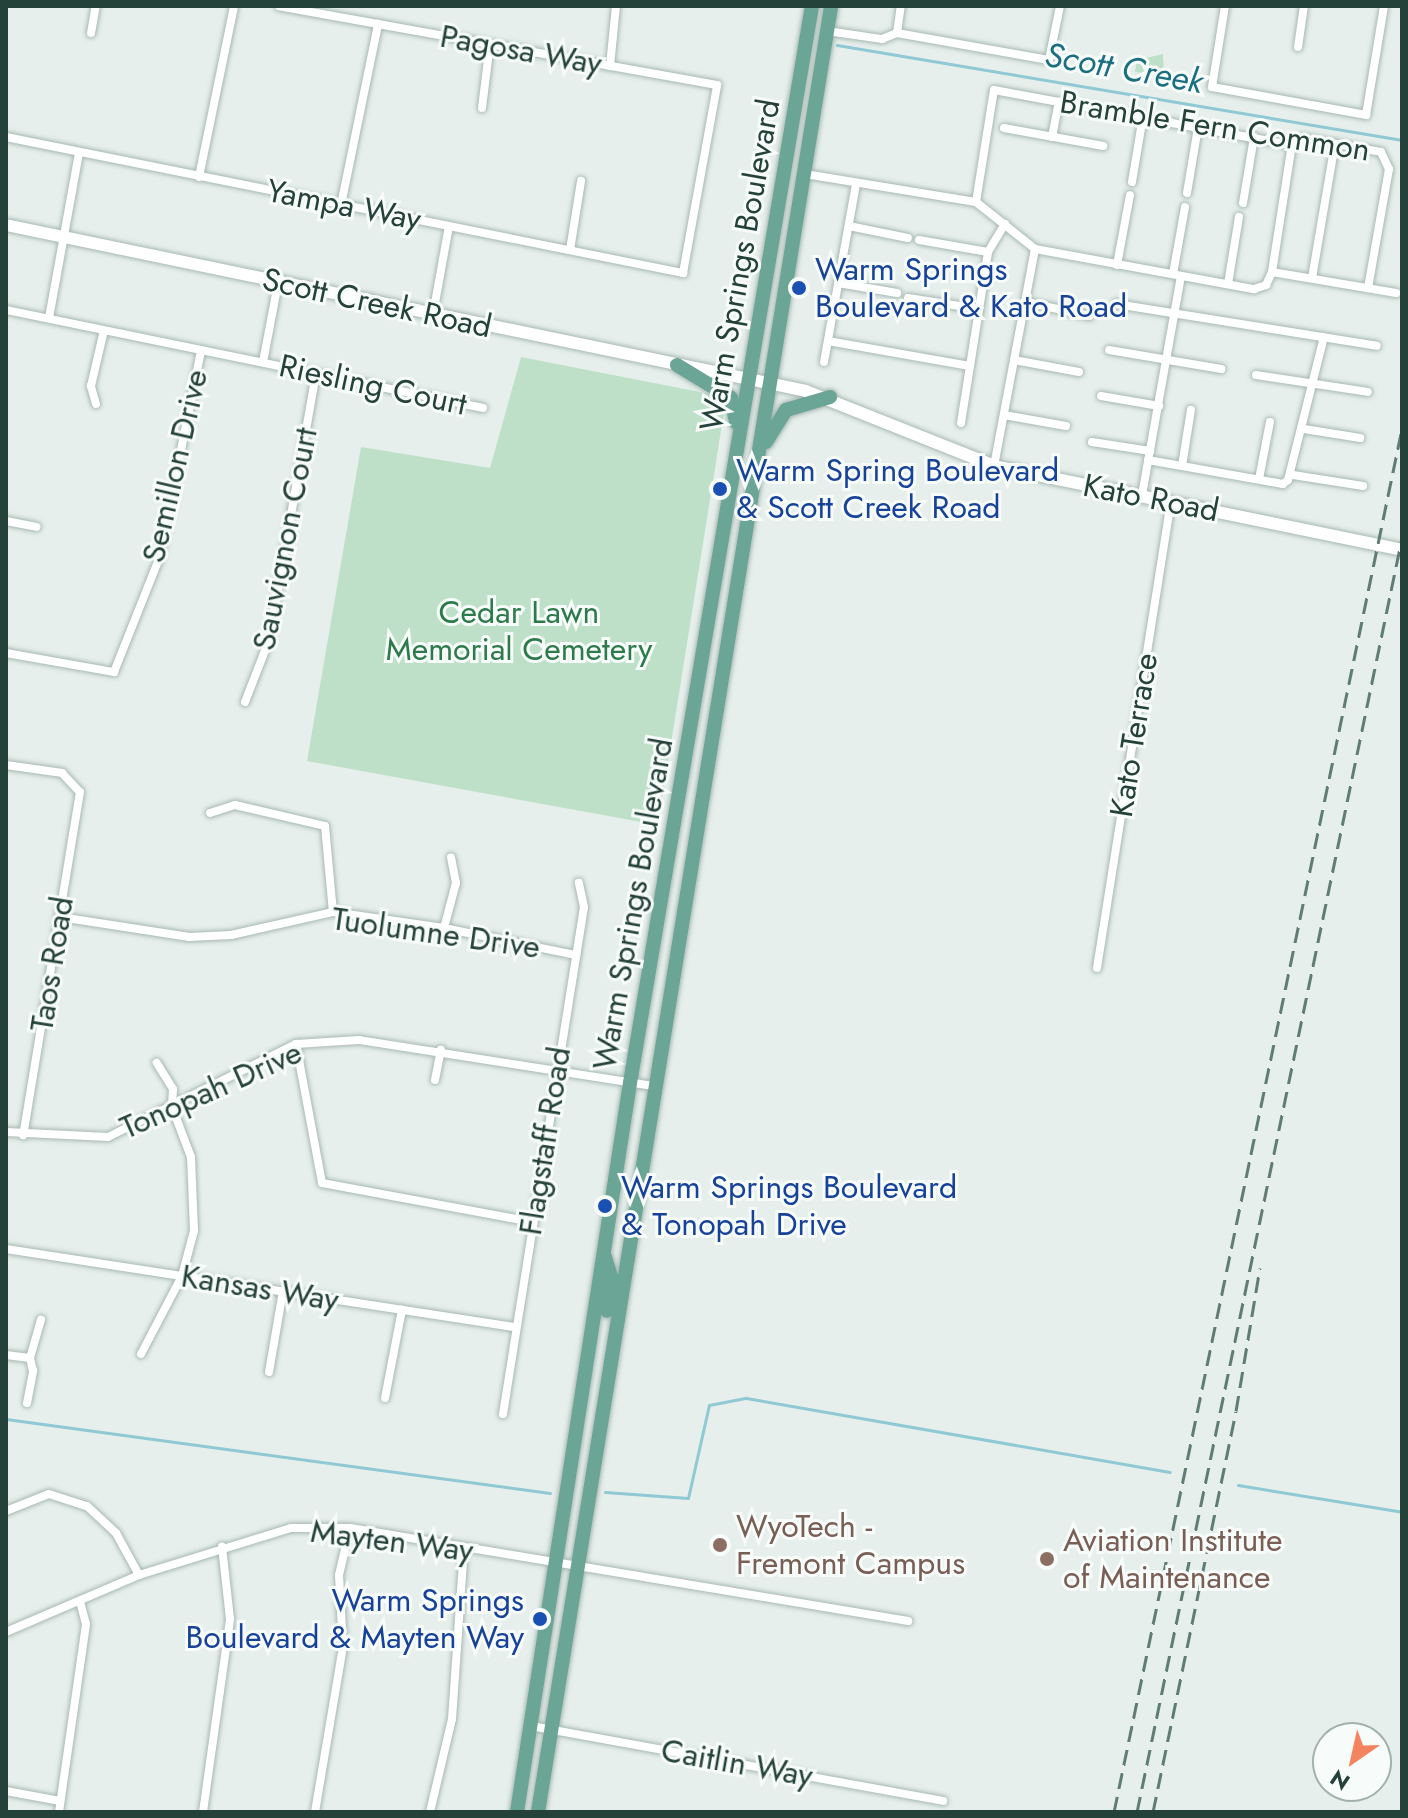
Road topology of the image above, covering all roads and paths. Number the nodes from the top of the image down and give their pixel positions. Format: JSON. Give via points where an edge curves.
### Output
{"nodes":[{"id":1,"x":96,"y":6,"type":"edge"},
{"id":2,"x":234,"y":6,"type":"edge"},
{"id":3,"x":279,"y":6,"type":"edge"},
{"id":4,"x":616,"y":6,"type":"edge"},
{"id":5,"x":812,"y":6,"type":"edge"},
{"id":6,"x":819,"y":6,"type":"edge"},
{"id":7,"x":831,"y":6,"type":"edge"},
{"id":8,"x":901,"y":6,"type":"edge"},
{"id":9,"x":1060,"y":6,"type":"edge"},
{"id":10,"x":1225,"y":6,"type":"edge"},
{"id":11,"x":1304,"y":6,"type":"edge"},
{"id":12,"x":1384,"y":6,"type":"edge"},
{"id":13,"x":378,"y":24,"type":"junction"},
{"id":14,"x":827,"y":31,"type":"junction"},
{"id":15,"x":91,"y":33,"type":"dead end"},
{"id":16,"x":897,"y":33,"type":"junction"},
{"id":17,"x":490,"y":44,"type":"junction"},
{"id":18,"x":1298,"y":47,"type":"dead end"},
{"id":19,"x":802,"y":65,"type":"junction"},
{"id":20,"x":610,"y":66,"type":"junction"},
{"id":21,"x":798,"y":90,"type":"junction"},
{"id":22,"x":1059,"y":102,"type":"junction"},
{"id":23,"x":482,"y":108,"type":"dead end"},
{"id":24,"x":1143,"y":116,"type":"junction"},
{"id":25,"x":1198,"y":127,"type":"junction"},
{"id":26,"x":1004,"y":128,"type":"dead end"},
{"id":27,"x":6,"y":137,"type":"edge"},
{"id":28,"x":1052,"y":137,"type":"junction"},
{"id":29,"x":1254,"y":137,"type":"junction"},
{"id":30,"x":1335,"y":144,"type":"junction"},
{"id":31,"x":1292,"y":145,"type":"junction"},
{"id":32,"x":1103,"y":146,"type":"dead end"},
{"id":33,"x":79,"y":153,"type":"junction"},
{"id":34,"x":805,"y":174,"type":"junction"},
{"id":35,"x":199,"y":177,"type":"junction"},
{"id":36,"x":581,"y":181,"type":"dead end"},
{"id":37,"x":1132,"y":182,"type":"dead end"},
{"id":38,"x":856,"y":184,"type":"junction"},
{"id":39,"x":1187,"y":193,"type":"dead end"},
{"id":40,"x":1130,"y":195,"type":"dead end"},
{"id":41,"x":976,"y":202,"type":"junction"},
{"id":42,"x":1243,"y":203,"type":"dead end"},
{"id":43,"x":341,"y":205,"type":"junction"},
{"id":44,"x":1185,"y":207,"type":"dead end"},
{"id":45,"x":1239,"y":217,"type":"dead end"},
{"id":46,"x":1005,"y":224,"type":"junction"},
{"id":47,"x":6,"y":225,"type":"edge"},
{"id":48,"x":449,"y":226,"type":"junction"},
{"id":49,"x":849,"y":226,"type":"junction"},
{"id":50,"x":64,"y":237,"type":"junction"},
{"id":51,"x":908,"y":238,"type":"dead end"},
{"id":52,"x":919,"y":240,"type":"dead end"},
{"id":53,"x":1035,"y":249,"type":"junction"},
{"id":54,"x":570,"y":250,"type":"junction"},
{"id":55,"x":988,"y":252,"type":"junction"},
{"id":56,"x":1117,"y":265,"type":"junction"},
{"id":57,"x":1272,"y":272,"type":"junction"},
{"id":58,"x":683,"y":273,"type":"joint"},
{"id":59,"x":1177,"y":275,"type":"junction"},
{"id":60,"x":1312,"y":278,"type":"junction"},
{"id":61,"x":278,"y":283,"type":"junction"},
{"id":62,"x":838,"y":283,"type":"junction"},
{"id":63,"x":1228,"y":284,"type":"junction"},
{"id":64,"x":1368,"y":288,"type":"junction"},
{"id":65,"x":897,"y":293,"type":"dead end"},
{"id":66,"x":1396,"y":293,"type":"dead end"},
{"id":67,"x":908,"y":298,"type":"dead end"},
{"id":68,"x":1025,"y":302,"type":"junction"},
{"id":69,"x":1116,"y":304,"type":"dead end"},
{"id":70,"x":979,"y":309,"type":"junction"},
{"id":71,"x":6,"y":310,"type":"edge"},
{"id":72,"x":1173,"y":313,"type":"junction"},
{"id":73,"x":433,"y":314,"type":"junction"},
{"id":74,"x":1090,"y":316,"type":"dead end"},
{"id":75,"x":49,"y":318,"type":"junction"},
{"id":76,"x":104,"y":330,"type":"junction"},
{"id":77,"x":1324,"y":337,"type":"junction"},
{"id":78,"x":828,"y":341,"type":"junction"},
{"id":79,"x":1377,"y":346,"type":"dead end"},
{"id":80,"x":201,"y":350,"type":"junction"},
{"id":81,"x":1109,"y":350,"type":"dead end"},
{"id":82,"x":1166,"y":359,"type":"junction"},
{"id":83,"x":1014,"y":360,"type":"junction"},
{"id":84,"x":263,"y":362,"type":"junction"},
{"id":85,"x":824,"y":362,"type":"dead end"},
{"id":86,"x":677,"y":365,"type":"junction"},
{"id":87,"x":970,"y":366,"type":"junction"},
{"id":88,"x":1221,"y":369,"type":"dead end"},
{"id":89,"x":1079,"y":372,"type":"dead end"},
{"id":90,"x":316,"y":373,"type":"junction"},
{"id":91,"x":1256,"y":375,"type":"dead end"},
{"id":92,"x":748,"y":379,"type":"junction"},
{"id":93,"x":770,"y":383,"type":"junction"},
{"id":94,"x":1314,"y":384,"type":"junction"},
{"id":95,"x":1368,"y":392,"type":"dead end"},
{"id":96,"x":1101,"y":396,"type":"dead end"},
{"id":97,"x":830,"y":397,"type":"junction"},
{"id":98,"x":96,"y":404,"type":"dead end"},
{"id":99,"x":1159,"y":406,"type":"junction"},
{"id":100,"x":483,"y":408,"type":"dead end"},
{"id":101,"x":1191,"y":410,"type":"dead end"},
{"id":102,"x":1004,"y":415,"type":"junction"},
{"id":103,"x":1270,"y":422,"type":"dead end"},
{"id":104,"x":961,"y":423,"type":"dead end"},
{"id":105,"x":1066,"y":426,"type":"dead end"},
{"id":106,"x":1304,"y":429,"type":"junction"},
{"id":107,"x":1360,"y":438,"type":"dead end"},
{"id":108,"x":1092,"y":442,"type":"dead end"},
{"id":109,"x":738,"y":444,"type":"junction"},
{"id":110,"x":1149,"y":455,"type":"junction"},
{"id":111,"x":994,"y":466,"type":"junction"},
{"id":112,"x":1182,"y":466,"type":"junction"},
{"id":113,"x":755,"y":473,"type":"junction"},
{"id":114,"x":1293,"y":475,"type":"junction"},
{"id":115,"x":1259,"y":479,"type":"junction"},
{"id":116,"x":1363,"y":486,"type":"dead end"},
{"id":117,"x":1142,"y":495,"type":"junction"},
{"id":118,"x":1171,"y":501,"type":"junction"},
{"id":119,"x":6,"y":521,"type":"edge"},
{"id":120,"x":36,"y":527,"type":"dead end"},
{"id":121,"x":1402,"y":550,"type":"edge"},
{"id":122,"x":6,"y":653,"type":"edge"},
{"id":123,"x":245,"y":702,"type":"dead end"},
{"id":124,"x":6,"y":765,"type":"edge"},
{"id":125,"x":210,"y":813,"type":"dead end"},
{"id":126,"x":451,"y":857,"type":"dead end"},
{"id":127,"x":579,"y":883,"type":"dead end"},
{"id":128,"x":333,"y":912,"type":"junction"},
{"id":129,"x":60,"y":917,"type":"junction"},
{"id":130,"x":444,"y":928,"type":"junction"},
{"id":131,"x":576,"y":955,"type":"junction"},
{"id":132,"x":1097,"y":968,"type":"dead end"},
{"id":133,"x":296,"y":1044,"type":"junction"},
{"id":134,"x":441,"y":1050,"type":"junction"},
{"id":135,"x":157,"y":1063,"type":"dead end"},
{"id":136,"x":557,"y":1069,"type":"junction"},
{"id":137,"x":435,"y":1080,"type":"dead end"},
{"id":138,"x":630,"y":1083,"type":"junction"},
{"id":139,"x":652,"y":1086,"type":"junction"},
{"id":140,"x":172,"y":1107,"type":"junction"},
{"id":141,"x":6,"y":1132,"type":"edge"},
{"id":142,"x":23,"y":1135,"type":"junction"},
{"id":143,"x":532,"y":1222,"type":"junction"},
{"id":144,"x":6,"y":1249,"type":"edge"},
{"id":145,"x":604,"y":1253,"type":"junction"},
{"id":146,"x":182,"y":1276,"type":"junction"},
{"id":147,"x":283,"y":1291,"type":"junction"},
{"id":148,"x":402,"y":1310,"type":"junction"},
{"id":149,"x":41,"y":1320,"type":"dead end"},
{"id":150,"x":514,"y":1327,"type":"junction"},
{"id":151,"x":612,"y":1344,"type":"junction"},
{"id":152,"x":141,"y":1354,"type":"dead end"},
{"id":153,"x":6,"y":1355,"type":"edge"},
{"id":154,"x":30,"y":1358,"type":"junction"},
{"id":155,"x":269,"y":1372,"type":"dead end"},
{"id":156,"x":385,"y":1398,"type":"dead end"},
{"id":157,"x":27,"y":1403,"type":"dead end"},
{"id":158,"x":503,"y":1414,"type":"dead end"},
{"id":159,"x":6,"y":1511,"type":"edge"},
{"id":160,"x":350,"y":1528,"type":"junction"},
{"id":161,"x":222,"y":1546,"type":"junction"},
{"id":162,"x":464,"y":1549,"type":"junction"},
{"id":163,"x":557,"y":1562,"type":"junction"},
{"id":164,"x":578,"y":1565,"type":"junction"},
{"id":165,"x":139,"y":1575,"type":"junction"},
{"id":166,"x":80,"y":1602,"type":"junction"},
{"id":167,"x":908,"y":1621,"type":"dead end"},
{"id":168,"x":6,"y":1632,"type":"edge"},
{"id":169,"x":531,"y":1726,"type":"junction"},
{"id":170,"x":551,"y":1729,"type":"junction"},
{"id":171,"x":6,"y":1791,"type":"edge"},
{"id":172,"x":60,"y":1801,"type":"junction"},
{"id":173,"x":943,"y":1801,"type":"dead end"},
{"id":174,"x":59,"y":1812,"type":"edge"},
{"id":175,"x":203,"y":1812,"type":"edge"},
{"id":176,"x":315,"y":1812,"type":"edge"},
{"id":177,"x":430,"y":1812,"type":"edge"},
{"id":178,"x":517,"y":1812,"type":"edge"},
{"id":179,"x":538,"y":1812,"type":"edge"}],
"edges":[{"from":1,"to":15,"type":"street"},
{"from":2,"to":35,"type":"street"},
{"from":3,"to":13,"type":"street","name":"Pagosa Way"},
{"from":4,"to":20,"type":"street"},
{"from":5,"to":19,"type":"main road","name":"Warm Springs Boulevard"},
{"from":6,"to":19,"type":"main road","via":[[812,50]]},
{"from":7,"to":14,"type":"main road","name":"Warm Springs Boulevard"},
{"from":8,"to":16,"type":"street"},
{"from":9,"to":16,"type":"street","via":[[1049,60]]},
{"from":10,"to":12,"type":"street","via":[[1212,87],[1366,115]]},
{"from":11,"to":18,"type":"street"},
{"from":13,"to":17,"type":"street","name":"Pagosa Way"},
{"from":13,"to":43,"type":"street"},
{"from":14,"to":16,"type":"street","via":[[882,39]]},
{"from":14,"to":34,"type":"main road","name":"Warm Springs Boulevard"},
{"from":17,"to":20,"type":"street","name":"Pagosa Way"},
{"from":17,"to":23,"type":"street"},
{"from":19,"to":21,"type":"main road","name":"Warm Springs Boulevard"},
{"from":20,"to":58,"type":"street","name":"Pagosa Way","via":[[717,85]]},
{"from":21,"to":34,"type":"main road","via":[[801,107],[792,169]]},
{"from":21,"to":92,"type":"main road","name":"Warm Springs Boulevard"},
{"from":22,"to":24,"type":"street","name":"Bramble Fern Common"},
{"from":22,"to":28,"type":"street"},
{"from":22,"to":41,"type":"street","name":"Bramble Fern Common","via":[[994,90]]},
{"from":24,"to":25,"type":"street","name":"Bramble Fern Common"},
{"from":24,"to":37,"type":"street"},
{"from":25,"to":29,"type":"street","name":"Bramble Fern Common"},
{"from":25,"to":39,"type":"street"},
{"from":26,"to":28,"type":"street"},
{"from":27,"to":33,"type":"street","name":"Yampa Way"},
{"from":28,"to":32,"type":"street"},
{"from":29,"to":31,"type":"street","name":"Bramble Fern Common"},
{"from":29,"to":42,"type":"street"},
{"from":30,"to":31,"type":"street","name":"Bramble Fern Common","via":[[1302,138]]},
{"from":30,"to":60,"type":"street"},
{"from":30,"to":64,"type":"street","name":"Bramble Fern Common","via":[[1387,157]]},
{"from":31,"to":57,"type":"street"},
{"from":33,"to":35,"type":"street","name":"Yampa Way"},
{"from":33,"to":50,"type":"street"},
{"from":34,"to":38,"type":"street"},
{"from":34,"to":93,"type":"main road","name":"Warm Springs Boulevard"},
{"from":35,"to":43,"type":"street","name":"Yampa Way"},
{"from":36,"to":54,"type":"street"},
{"from":38,"to":41,"type":"street"},
{"from":38,"to":49,"type":"street"},
{"from":40,"to":56,"type":"street"},
{"from":41,"to":46,"type":"street"},
{"from":43,"to":48,"type":"street","name":"Yampa Way"},
{"from":44,"to":59,"type":"street"},
{"from":45,"to":63,"type":"street"},
{"from":46,"to":53,"type":"street"},
{"from":46,"to":55,"type":"street"},
{"from":47,"to":50,"type":"main road","name":"Scott Creek Road"},
{"from":48,"to":54,"type":"street","name":"Yampa Way"},
{"from":48,"to":73,"type":"street"},
{"from":49,"to":51,"type":"street"},
{"from":49,"to":62,"type":"street"},
{"from":50,"to":61,"type":"main road","name":"Scott Creek Road"},
{"from":50,"to":75,"type":"street"},
{"from":52,"to":55,"type":"street"},
{"from":53,"to":56,"type":"street"},
{"from":53,"to":68,"type":"street"},
{"from":54,"to":58,"type":"street","name":"Yampa Way"},
{"from":55,"to":70,"type":"street"},
{"from":56,"to":59,"type":"street"},
{"from":57,"to":60,"type":"street"},
{"from":57,"to":63,"type":"street","via":[[1266,285],[1254,289]]},
{"from":59,"to":63,"type":"street"},
{"from":59,"to":72,"type":"street"},
{"from":60,"to":64,"type":"street"},
{"from":61,"to":73,"type":"main road","name":"Scott Creek Road"},
{"from":61,"to":84,"type":"street"},
{"from":62,"to":65,"type":"street"},
{"from":62,"to":78,"type":"street"},
{"from":64,"to":66,"type":"street"},
{"from":67,"to":70,"type":"street"},
{"from":68,"to":74,"type":"street"},
{"from":68,"to":83,"type":"street"},
{"from":69,"to":72,"type":"street"},
{"from":70,"to":87,"type":"street"},
{"from":71,"to":75,"type":"street","name":"Riesling Court"},
{"from":72,"to":77,"type":"street"},
{"from":72,"to":82,"type":"street"},
{"from":73,"to":86,"type":"main road","name":"Scott Creek Road"},
{"from":75,"to":76,"type":"street","name":"Riesling Court"},
{"from":76,"to":80,"type":"street","name":"Riesling Court"},
{"from":76,"to":98,"type":"street","via":[[91,386]]},
{"from":77,"to":79,"type":"street"},
{"from":77,"to":94,"type":"street"},
{"from":78,"to":85,"type":"street"},
{"from":78,"to":87,"type":"street"},
{"from":80,"to":84,"type":"street","name":"Riesling Court"},
{"from":80,"to":122,"type":"street","name":"Semillon Drive","via":[[159,559],[114,672]]},
{"from":81,"to":82,"type":"street"},
{"from":82,"to":88,"type":"street"},
{"from":82,"to":99,"type":"street"},
{"from":83,"to":89,"type":"street"},
{"from":83,"to":102,"type":"street"},
{"from":84,"to":90,"type":"street","name":"Riesling Court"},
{"from":86,"to":92,"type":"main road","name":"Scott Creek Road"},
{"from":86,"to":109,"type":"main road","via":[[731,398]]},
{"from":87,"to":104,"type":"street"},
{"from":90,"to":100,"type":"street","name":"Riesling Court"},
{"from":90,"to":123,"type":"street","name":"Sauvignon Court","via":[[269,640]]},
{"from":91,"to":94,"type":"street"},
{"from":92,"to":93,"type":"main road","name":"Scott Creek Road"},
{"from":92,"to":109,"type":"main road","name":"Warm Springs Boulevard"},
{"from":93,"to":97,"type":"main road","name":"Kato Road"},
{"from":93,"to":113,"type":"main road","name":"Warm Springs Boulevard"},
{"from":94,"to":95,"type":"street"},
{"from":94,"to":106,"type":"street"},
{"from":96,"to":99,"type":"street"},
{"from":97,"to":111,"type":"main road","name":"Kato Road","via":[[935,446]]},
{"from":97,"to":113,"type":"main road","via":[[786,410],[773,425]]},
{"from":99,"to":110,"type":"street"},
{"from":101,"to":112,"type":"street"},
{"from":102,"to":105,"type":"street"},
{"from":102,"to":111,"type":"street"},
{"from":103,"to":115,"type":"street"},
{"from":106,"to":107,"type":"street"},
{"from":106,"to":114,"type":"street"},
{"from":108,"to":110,"type":"street"},
{"from":109,"to":138,"type":"main road","name":"Warm Springs Boulevard"},
{"from":110,"to":112,"type":"street"},
{"from":110,"to":117,"type":"street"},
{"from":111,"to":117,"type":"main road","name":"Kato Road"},
{"from":112,"to":115,"type":"street"},
{"from":113,"to":139,"type":"main road","name":"Warm Springs Boulevard","via":[[721,700]]},
{"from":114,"to":115,"type":"street","via":[[1283,484]]},
{"from":114,"to":116,"type":"street"},
{"from":117,"to":118,"type":"main road","name":"Kato Road"},
{"from":118,"to":121,"type":"main road","name":"Kato Road"},
{"from":118,"to":132,"type":"street","name":"Kato Terrace"},
{"from":119,"to":120,"type":"street"},
{"from":124,"to":129,"type":"street","name":"Taos Road","via":[[62,773],[80,792]]},
{"from":125,"to":128,"type":"street","via":[[235,805],[325,826]]},
{"from":126,"to":130,"type":"street","via":[[456,883]]},
{"from":127,"to":131,"type":"street","name":"Flagstaff Road","via":[[584,907]]},
{"from":128,"to":129,"type":"street","name":"Tuolumne Drive","via":[[231,935],[189,937]]},
{"from":128,"to":130,"type":"street","name":"Tuolumne Drive"},
{"from":129,"to":142,"type":"street","name":"Taos Road"},
{"from":130,"to":131,"type":"street","name":"Tuolumne Drive"},
{"from":131,"to":136,"type":"street","name":"Flagstaff Road"},
{"from":133,"to":134,"type":"street","name":"Tonopah Drive","via":[[359,1040]]},
{"from":133,"to":140,"type":"street","name":"Tonopah Drive"},
{"from":133,"to":143,"type":"street","via":[[322,1183]]},
{"from":134,"to":136,"type":"street","name":"Tonopah Drive"},
{"from":134,"to":137,"type":"street"},
{"from":135,"to":140,"type":"street","via":[[173,1089]]},
{"from":136,"to":138,"type":"street","name":"Tonopah Drive"},
{"from":136,"to":143,"type":"street","name":"Flagstaff Road"},
{"from":138,"to":139,"type":"street","name":"Tonopah Drive"},
{"from":138,"to":145,"type":"main road","name":"Warm Springs Boulevard"},
{"from":139,"to":151,"type":"main road","name":"Warm Springs Boulevard"},
{"from":140,"to":142,"type":"street","name":"Tonopah Drive","via":[[108,1137]]},
{"from":140,"to":146,"type":"street","via":[[191,1157],[195,1198],[194,1231]]},
{"from":141,"to":142,"type":"street","name":"Tonopah Drive"},
{"from":143,"to":150,"type":"street","name":"Flagstaff Road"},
{"from":144,"to":146,"type":"street","name":"Kansas Way"},
{"from":145,"to":151,"type":"main road","via":[[611,1277],[604,1333]]},
{"from":145,"to":163,"type":"main road","name":"Warm Springs Boulevard"},
{"from":146,"to":147,"type":"street","name":"Kansas Way"},
{"from":146,"to":152,"type":"street"},
{"from":147,"to":148,"type":"street","name":"Kansas Way"},
{"from":147,"to":155,"type":"street"},
{"from":148,"to":150,"type":"street","name":"Kansas Way"},
{"from":148,"to":156,"type":"street"},
{"from":149,"to":154,"type":"street"},
{"from":150,"to":158,"type":"street","name":"Flagstaff Road"},
{"from":151,"to":164,"type":"main road","name":"Warm Springs Boulevard"},
{"from":153,"to":154,"type":"street"},
{"from":154,"to":157,"type":"street"},
{"from":159,"to":165,"type":"street","via":[[49,1494],[87,1506],[116,1533]]},
{"from":160,"to":161,"type":"street","name":"Mayten Way","via":[[291,1528]]},
{"from":160,"to":162,"type":"street","name":"Mayten Way"},
{"from":160,"to":176,"type":"street","via":[[339,1575],[343,1647]]},
{"from":161,"to":165,"type":"street","name":"Mayten Way"},
{"from":161,"to":175,"type":"street","via":[[230,1619]]},
{"from":162,"to":163,"type":"street","name":"Mayten Way"},
{"from":162,"to":177,"type":"street","via":[[452,1719]]},
{"from":163,"to":164,"type":"street","name":"Mayten Way"},
{"from":163,"to":169,"type":"main road","name":"Warm Springs Boulevard"},
{"from":164,"to":167,"type":"street","name":"Mayten Way"},
{"from":164,"to":170,"type":"main road","name":"Warm Springs Boulevard"},
{"from":165,"to":166,"type":"street","name":"Mayten Way"},
{"from":166,"to":168,"type":"street","name":"Mayten Way"},
{"from":166,"to":172,"type":"street","via":[[86,1624]]},
{"from":169,"to":170,"type":"street","name":"Caitlin Way"},
{"from":169,"to":178,"type":"main road","name":"Warm Springs Boulevard"},
{"from":170,"to":173,"type":"street","name":"Caitlin Way"},
{"from":170,"to":179,"type":"main road","name":"Warm Springs Boulevard"},
{"from":171,"to":172,"type":"street"},
{"from":172,"to":174,"type":"street"}]}
